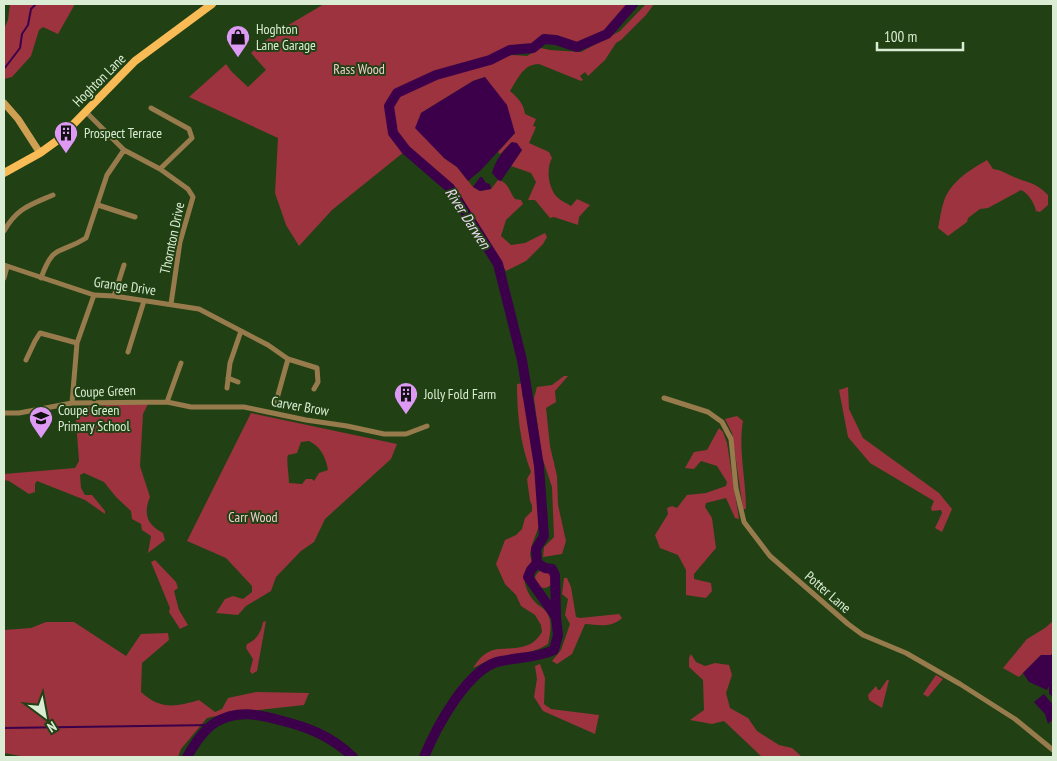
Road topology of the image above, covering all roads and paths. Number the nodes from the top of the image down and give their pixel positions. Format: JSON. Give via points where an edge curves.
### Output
{"nodes":[{"id":1,"x":212,"y":4,"type":"edge"},
{"id":2,"x":4,"y":103,"type":"edge"},
{"id":3,"x":151,"y":108,"type":"dead end"},
{"id":4,"x":86,"y":111,"type":"junction"},
{"id":5,"x":124,"y":150,"type":"junction"},
{"id":6,"x":40,"y":153,"type":"junction"},
{"id":7,"x":160,"y":169,"type":"junction"},
{"id":8,"x":4,"y":173,"type":"edge"},
{"id":9,"x":53,"y":195,"type":"dead end"},
{"id":10,"x":98,"y":205,"type":"junction"},
{"id":11,"x":135,"y":217,"type":"dead end"},
{"id":12,"x":4,"y":231,"type":"edge"},
{"id":13,"x":124,"y":265,"type":"dead end"},
{"id":14,"x":6,"y":266,"type":"edge"},
{"id":15,"x":4,"y":278,"type":"edge"},
{"id":16,"x":41,"y":278,"type":"junction"},
{"id":17,"x":94,"y":295,"type":"junction"},
{"id":18,"x":114,"y":296,"type":"junction"},
{"id":19,"x":144,"y":301,"type":"junction"},
{"id":20,"x":171,"y":304,"type":"junction"},
{"id":21,"x":241,"y":331,"type":"junction"},
{"id":22,"x":77,"y":343,"type":"junction"},
{"id":23,"x":128,"y":352,"type":"dead end"},
{"id":24,"x":288,"y":359,"type":"junction"},
{"id":25,"x":26,"y":360,"type":"dead end"},
{"id":26,"x":181,"y":364,"type":"dead end"},
{"id":27,"x":228,"y":378,"type":"junction"},
{"id":28,"x":238,"y":382,"type":"dead end"},
{"id":29,"x":227,"y":388,"type":"dead end"},
{"id":30,"x":314,"y":389,"type":"dead end"},
{"id":31,"x":664,"y":398,"type":"dead end"},
{"id":32,"x":167,"y":402,"type":"junction"},
{"id":33,"x":276,"y":402,"type":"dead end"},
{"id":34,"x":72,"y":403,"type":"junction"},
{"id":35,"x":4,"y":413,"type":"edge"},
{"id":36,"x":427,"y":426,"type":"dead end"},
{"id":37,"x":1053,"y":750,"type":"edge"}],
"edges":[{"from":1,"to":4,"type":"main road","name":"Hoghton Lane","via":[[135,61]]},
{"from":2,"to":6,"type":"street"},
{"from":3,"to":7,"type":"street","via":[[189,129],[192,134],[192,138]]},
{"from":4,"to":5,"type":"street","name":"Thornton Drive"},
{"from":4,"to":6,"type":"main road","name":"Hoghton Lane","via":[[58,140]]},
{"from":5,"to":7,"type":"street","name":"Thornton Drive"},
{"from":5,"to":10,"type":"street","via":[[106,175]]},
{"from":6,"to":8,"type":"main road","name":"Hoghton Lane"},
{"from":7,"to":20,"type":"street","name":"Thornton Drive","via":[[188,189],[193,197],[180,242]]},
{"from":9,"to":12,"type":"street","via":[[24,207],[13,216]]},
{"from":10,"to":11,"type":"street"},
{"from":10,"to":16,"type":"street","via":[[86,238],[57,251]]},
{"from":13,"to":18,"type":"street"},
{"from":14,"to":15,"type":"street"},
{"from":14,"to":16,"type":"street","name":"Grange Drive"},
{"from":16,"to":17,"type":"street","name":"Grange Drive"},
{"from":17,"to":18,"type":"street","name":"Grange Drive"},
{"from":17,"to":22,"type":"street"},
{"from":18,"to":19,"type":"street","name":"Grange Drive"},
{"from":19,"to":20,"type":"street","name":"Grange Drive"},
{"from":19,"to":23,"type":"street"},
{"from":20,"to":21,"type":"street","name":"Grange Drive","via":[[199,309]]},
{"from":21,"to":24,"type":"street","name":"Grange Drive"},
{"from":21,"to":27,"type":"street"},
{"from":22,"to":25,"type":"street","via":[[40,333]]},
{"from":22,"to":34,"type":"street"},
{"from":24,"to":30,"type":"street","name":"Grange Drive","via":[[317,368],[318,382]]},
{"from":24,"to":33,"type":"street"},
{"from":26,"to":32,"type":"street"},
{"from":27,"to":28,"type":"street"},
{"from":27,"to":29,"type":"street"},
{"from":31,"to":37,"type":"street","name":"Potter Lane","via":[[708,412],[722,422],[731,439],[736,488],[744,522],[770,556],[863,635],[906,653],[960,684],[1016,719]]},
{"from":32,"to":34,"type":"street","name":"Coupe Green"},
{"from":32,"to":36,"type":"street","name":"Carver Brow","via":[[191,407],[244,407],[384,434],[406,434]]},
{"from":34,"to":35,"type":"street","name":"Coupe Green"}]}
